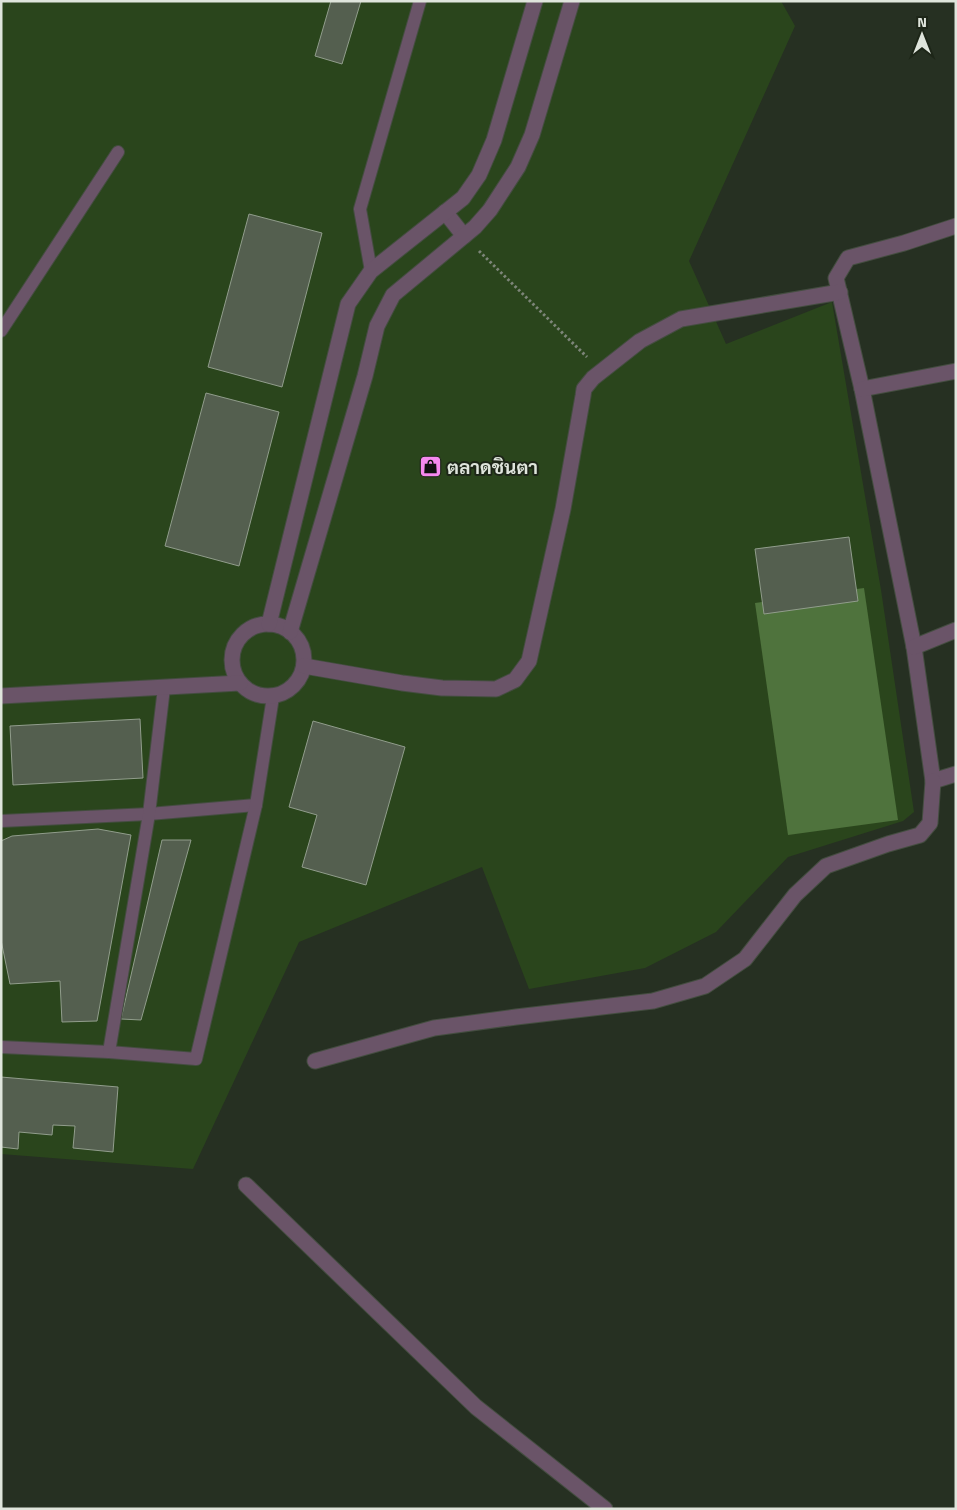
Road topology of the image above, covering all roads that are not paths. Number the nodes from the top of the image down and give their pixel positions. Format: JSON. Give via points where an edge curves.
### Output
{"nodes":[{"id":1,"x":420,"y":1,"type":"edge"},
{"id":2,"x":535,"y":1,"type":"edge"},
{"id":3,"x":572,"y":1,"type":"edge"},
{"id":4,"x":118,"y":152,"type":"dead end"},
{"id":5,"x":446,"y":212,"type":"junction"},
{"id":6,"x":956,"y":226,"type":"edge"},
{"id":7,"x":464,"y":236,"type":"junction"},
{"id":8,"x":371,"y":271,"type":"junction"},
{"id":9,"x":840,"y":292,"type":"junction"},
{"id":10,"x":1,"y":331,"type":"edge"},
{"id":11,"x":956,"y":371,"type":"edge"},
{"id":12,"x":862,"y":389,"type":"junction"},
{"id":13,"x":268,"y":624,"type":"junction"},
{"id":14,"x":956,"y":630,"type":"edge"},
{"id":15,"x":290,"y":632,"type":"junction"},
{"id":16,"x":914,"y":648,"type":"junction"},
{"id":17,"x":304,"y":666,"type":"junction"},
{"id":18,"x":240,"y":683,"type":"junction"},
{"id":19,"x":164,"y":688,"type":"junction"},
{"id":20,"x":1,"y":696,"type":"edge"},
{"id":21,"x":273,"y":696,"type":"junction"},
{"id":22,"x":956,"y":774,"type":"edge"},
{"id":23,"x":933,"y":782,"type":"junction"},
{"id":24,"x":256,"y":805,"type":"junction"},
{"id":25,"x":149,"y":814,"type":"junction"},
{"id":26,"x":1,"y":821,"type":"edge"},
{"id":27,"x":1,"y":1047,"type":"edge"},
{"id":28,"x":109,"y":1052,"type":"junction"},
{"id":29,"x":315,"y":1061,"type":"dead end"},
{"id":30,"x":246,"y":1185,"type":"dead end"},
{"id":31,"x":605,"y":1509,"type":"edge"}],
"edges":[{"from":1,"to":8,"type":"lane","via":[[360,209]]},
{"from":2,"to":5,"type":"street","via":[[491,148],[479,175],[463,198]]},
{"from":3,"to":7,"type":"street","via":[[532,135],[518,167],[490,210]]},
{"from":4,"to":10,"type":"lane"},
{"from":5,"to":7,"type":"street"},
{"from":5,"to":8,"type":"street"},
{"from":6,"to":9,"type":"street","via":[[848,258],[836,278]]},
{"from":7,"to":15,"type":"street","via":[[393,295],[377,326]]},
{"from":8,"to":13,"type":"street","via":[[348,304]]},
{"from":9,"to":12,"type":"street"},
{"from":9,"to":17,"type":"street","via":[[680,319],[640,341],[593,378],[584,389],[563,509],[529,662],[514,680],[496,689],[442,688]]},
{"from":11,"to":12,"type":"street"},
{"from":12,"to":16,"type":"street"},
{"from":13,"to":15,"type":"street"},
{"from":13,"to":18,"type":"street","via":[[246,631],[233,650],[231,662]]},
{"from":14,"to":16,"type":"street"},
{"from":15,"to":17,"type":"street","via":[[302,647]]},
{"from":16,"to":23,"type":"street"},
{"from":17,"to":21,"type":"street","via":[[294,686]]},
{"from":18,"to":19,"type":"street"},
{"from":18,"to":21,"type":"street","via":[[249,692]]},
{"from":19,"to":20,"type":"street"},
{"from":19,"to":25,"type":"lane"},
{"from":21,"to":24,"type":"lane"},
{"from":22,"to":23,"type":"street"},
{"from":23,"to":29,"type":"street","via":[[930,823],[920,835],[826,866],[794,895],[745,959],[705,986],[653,1001],[434,1028]]},
{"from":24,"to":25,"type":"lane"},
{"from":24,"to":28,"type":"lane","via":[[196,1059]]},
{"from":25,"to":26,"type":"lane"},
{"from":25,"to":28,"type":"lane"},
{"from":27,"to":28,"type":"lane"},
{"from":30,"to":31,"type":"street","via":[[476,1407]]}]}
